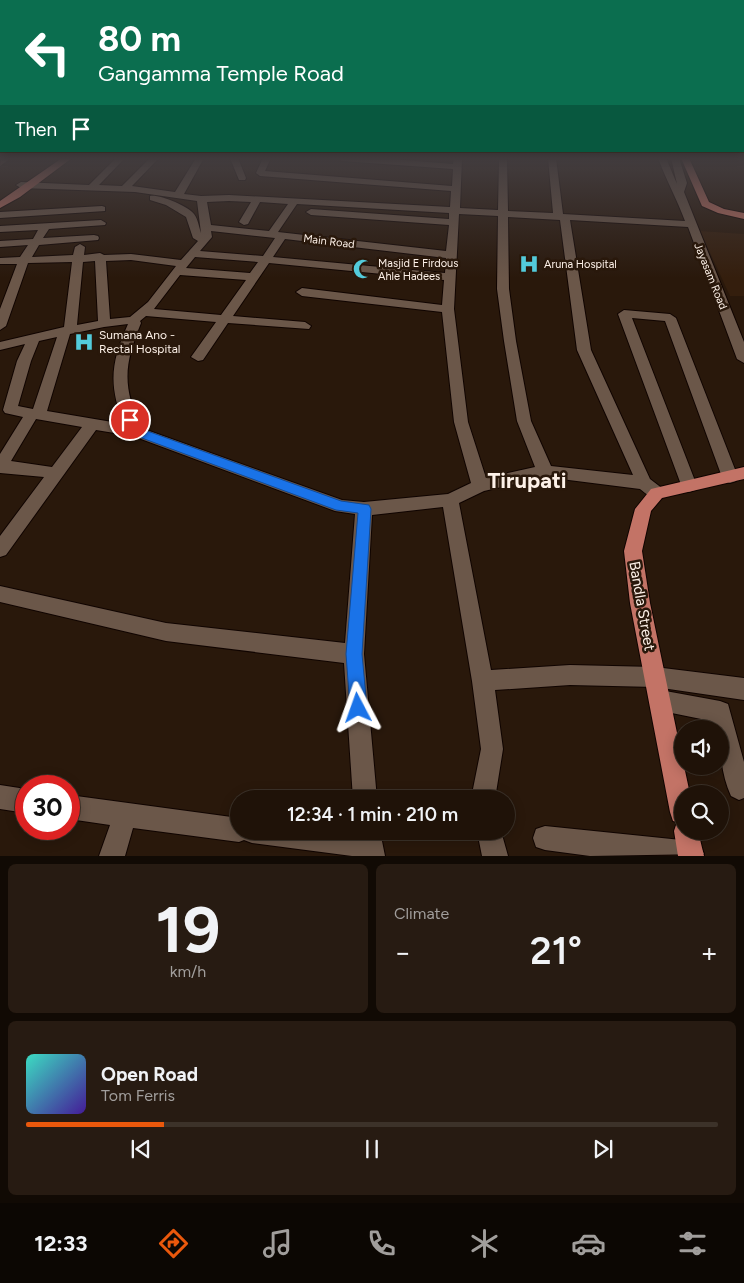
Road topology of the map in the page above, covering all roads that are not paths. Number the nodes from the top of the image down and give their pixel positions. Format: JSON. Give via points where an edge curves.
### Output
{"nodes":[{"id":1,"x":12,"y":198,"type":"edge"},
{"id":2,"x":152,"y":198,"type":"edge"},
{"id":3,"x":195,"y":198,"type":"edge"},
{"id":4,"x":456,"y":198,"type":"edge"},
{"id":5,"x":503,"y":198,"type":"edge"},
{"id":6,"x":559,"y":198,"type":"edge"},
{"id":7,"x":681,"y":198,"type":"edge"},
{"id":8,"x":702,"y":198,"type":"edge"},
{"id":9,"x":201,"y":199,"type":"junction"},
{"id":10,"x":257,"y":200,"type":"junction"},
{"id":11,"x":295,"y":201,"type":"junction"},
{"id":12,"x":0,"y":205,"type":"edge"},
{"id":13,"x":102,"y":209,"type":"dead end"},
{"id":14,"x":289,"y":211,"type":"junction"},
{"id":15,"x":503,"y":213,"type":"junction"},
{"id":16,"x":0,"y":215,"type":"edge"},
{"id":17,"x":562,"y":216,"type":"junction"},
{"id":18,"x":744,"y":216,"type":"edge"},
{"id":19,"x":455,"y":217,"type":"junction"},
{"id":20,"x":244,"y":222,"type":"dead end"},
{"id":21,"x":101,"y":223,"type":"dead end"},
{"id":22,"x":690,"y":224,"type":"junction"},
{"id":23,"x":46,"y":226,"type":"junction"},
{"id":24,"x":205,"y":227,"type":"junction"},
{"id":25,"x":0,"y":229,"type":"edge"},
{"id":26,"x":277,"y":235,"type":"junction"},
{"id":27,"x":198,"y":238,"type":"dead end"},
{"id":28,"x":35,"y":242,"type":"junction"},
{"id":29,"x":0,"y":244,"type":"edge"},
{"id":30,"x":192,"y":254,"type":"junction"},
{"id":31,"x":452,"y":255,"type":"junction"},
{"id":32,"x":100,"y":256,"type":"junction"},
{"id":33,"x":78,"y":257,"type":"junction"},
{"id":34,"x":24,"y":260,"type":"junction"},
{"id":35,"x":266,"y":260,"type":"junction"},
{"id":36,"x":3,"y":261,"type":"edge"},
{"id":37,"x":181,"y":267,"type":"junction"},
{"id":38,"x":0,"y":273,"type":"edge"},
{"id":39,"x":253,"y":277,"type":"junction"},
{"id":40,"x":450,"y":277,"type":"junction"},
{"id":41,"x":302,"y":292,"type":"dead end"},
{"id":42,"x":448,"y":309,"type":"junction"},
{"id":43,"x":139,"y":316,"type":"junction"},
{"id":44,"x":224,"y":319,"type":"junction"},
{"id":45,"x":104,"y":323,"type":"junction"},
{"id":46,"x":0,"y":326,"type":"edge"},
{"id":47,"x":305,"y":326,"type":"dead end"},
{"id":48,"x":68,"y":330,"type":"junction"},
{"id":49,"x":33,"y":340,"type":"junction"},
{"id":50,"x":0,"y":346,"type":"edge"},
{"id":51,"x":198,"y":357,"type":"dead end"},
{"id":52,"x":744,"y":359,"type":"edge"},
{"id":53,"x":35,"y":414,"type":"junction"},
{"id":54,"x":92,"y":424,"type":"junction"},
{"id":55,"x":135,"y":431,"type":"junction"},
{"id":56,"x":0,"y":466,"type":"edge"},
{"id":57,"x":545,"y":471,"type":"junction"},
{"id":58,"x":56,"y":473,"type":"junction"},
{"id":59,"x":737,"y":475,"type":"edge"},
{"id":60,"x":480,"y":486,"type":"junction"},
{"id":61,"x":689,"y":486,"type":"junction"},
{"id":62,"x":650,"y":488,"type":"junction"},
{"id":63,"x":450,"y":500,"type":"junction"},
{"id":64,"x":364,"y":509,"type":"junction"},
{"id":65,"x":0,"y":550,"type":"edge"},
{"id":66,"x":0,"y":594,"type":"edge"},
{"id":67,"x":354,"y":654,"type":"junction"},
{"id":68,"x":655,"y":677,"type":"junction"},
{"id":69,"x":483,"y":681,"type":"junction"},
{"id":70,"x":744,"y":689,"type":"edge"},
{"id":71,"x":660,"y":701,"type":"junction"},
{"id":72,"x":677,"y":785,"type":"edge"},
{"id":73,"x":739,"y":788,"type":"dead end"},
{"id":74,"x":364,"y":790,"type":"edge"},
{"id":75,"x":485,"y":790,"type":"edge"},
{"id":76,"x":0,"y":797,"type":"edge"},
{"id":77,"x":15,"y":799,"type":"edge"},
{"id":78,"x":80,"y":809,"type":"edge"},
{"id":79,"x":125,"y":815,"type":"junction"},
{"id":80,"x":230,"y":829,"type":"edge"},
{"id":81,"x":545,"y":838,"type":"dead end"},
{"id":82,"x":334,"y":840,"type":"edge"},
{"id":83,"x":492,"y":840,"type":"edge"},
{"id":84,"x":370,"y":844,"type":"edge"},
{"id":85,"x":690,"y":847,"type":"edge"},
{"id":86,"x":112,"y":856,"type":"edge"},
{"id":87,"x":495,"y":856,"type":"edge"}],
"edges":[{"from":1,"to":12,"type":"main road"},
{"from":2,"to":27,"type":"street","via":[[190,215]]},
{"from":3,"to":9,"type":"street"},
{"from":4,"to":19,"type":"street"},
{"from":5,"to":15,"type":"street"},
{"from":6,"to":17,"type":"street"},
{"from":7,"to":22,"type":"street","name":"Jayasam Road"},
{"from":8,"to":18,"type":"main road","via":[[705,204],[721,211]]},
{"from":9,"to":10,"type":"street"},
{"from":9,"to":24,"type":"street"},
{"from":10,"to":11,"type":"street"},
{"from":10,"to":20,"type":"street"},
{"from":11,"to":14,"type":"street"},
{"from":11,"to":19,"type":"street"},
{"from":13,"to":16,"type":"street"},
{"from":14,"to":19,"type":"street"},
{"from":14,"to":26,"type":"street"},
{"from":15,"to":17,"type":"street"},
{"from":15,"to":19,"type":"street"},
{"from":15,"to":57,"type":"street","via":[[503,289],[510,341],[524,421]]},
{"from":17,"to":22,"type":"street"},
{"from":17,"to":62,"type":"street","via":[[584,350]]},
{"from":19,"to":31,"type":"street"},
{"from":21,"to":23,"type":"street"},
{"from":22,"to":52,"type":"street","name":"Jayasam Road"},
{"from":23,"to":25,"type":"street"},
{"from":23,"to":28,"type":"street"},
{"from":24,"to":26,"type":"street","name":"Main Road"},
{"from":24,"to":30,"type":"street","via":[[207,237]]},
{"from":26,"to":31,"type":"street","name":"Main Road"},
{"from":26,"to":35,"type":"street"},
{"from":28,"to":29,"type":"street"},
{"from":28,"to":33,"type":"street","via":[[88,238]]},
{"from":28,"to":34,"type":"street"},
{"from":30,"to":35,"type":"street"},
{"from":30,"to":37,"type":"street"},
{"from":31,"to":40,"type":"street"},
{"from":32,"to":33,"type":"street"},
{"from":32,"to":37,"type":"street","via":[[130,256]]},
{"from":32,"to":45,"type":"street"},
{"from":33,"to":34,"type":"street"},
{"from":33,"to":48,"type":"street"},
{"from":34,"to":36,"type":"street"},
{"from":34,"to":46,"type":"street"},
{"from":35,"to":39,"type":"street"},
{"from":35,"to":40,"type":"street"},
{"from":36,"to":38,"type":"street"},
{"from":37,"to":39,"type":"street"},
{"from":37,"to":43,"type":"street"},
{"from":39,"to":44,"type":"street"},
{"from":40,"to":42,"type":"street"},
{"from":41,"to":42,"type":"street"},
{"from":42,"to":60,"type":"street","via":[[461,422]]},
{"from":43,"to":44,"type":"street"},
{"from":43,"to":45,"type":"street"},
{"from":43,"to":55,"type":"street","via":[[119,363],[118,381],[125,410]]},
{"from":44,"to":47,"type":"street"},
{"from":44,"to":51,"type":"street"},
{"from":45,"to":48,"type":"street"},
{"from":48,"to":49,"type":"street"},
{"from":48,"to":53,"type":"street"},
{"from":49,"to":50,"type":"street"},
{"from":49,"to":53,"type":"street","via":[[10,410]]},
{"from":53,"to":54,"type":"street"},
{"from":53,"to":56,"type":"street"},
{"from":54,"to":55,"type":"street"},
{"from":54,"to":58,"type":"street"},
{"from":55,"to":64,"type":"street","via":[[340,506]]},
{"from":56,"to":58,"type":"street"},
{"from":57,"to":60,"type":"street"},
{"from":57,"to":62,"type":"street"},
{"from":58,"to":65,"type":"street"},
{"from":59,"to":61,"type":"main road"},
{"from":59,"to":61,"type":"street","via":[[670,318],[624,314]]},
{"from":60,"to":63,"type":"street"},
{"from":61,"to":62,"type":"main road"},
{"from":62,"to":68,"type":"main road","name":"Bandla Street","via":[[633,550]]},
{"from":63,"to":64,"type":"street"},
{"from":63,"to":69,"type":"street"},
{"from":64,"to":67,"type":"street"},
{"from":66,"to":67,"type":"street","via":[[166,632]]},
{"from":67,"to":74,"type":"street"},
{"from":68,"to":69,"type":"street","via":[[570,675]]},
{"from":68,"to":70,"type":"street"},
{"from":68,"to":71,"type":"main road","name":"Bandla Street"},
{"from":69,"to":75,"type":"street","via":[[492,749]]},
{"from":71,"to":72,"type":"main road","name":"Bandla Street"},
{"from":71,"to":73,"type":"street","via":[[720,712]]},
{"from":76,"to":77,"type":"street"},
{"from":78,"to":79,"type":"street"},
{"from":79,"to":80,"type":"street"},
{"from":79,"to":86,"type":"street"},
{"from":81,"to":85,"type":"street"},
{"from":82,"to":84,"type":"street"},
{"from":83,"to":87,"type":"street"}]}
